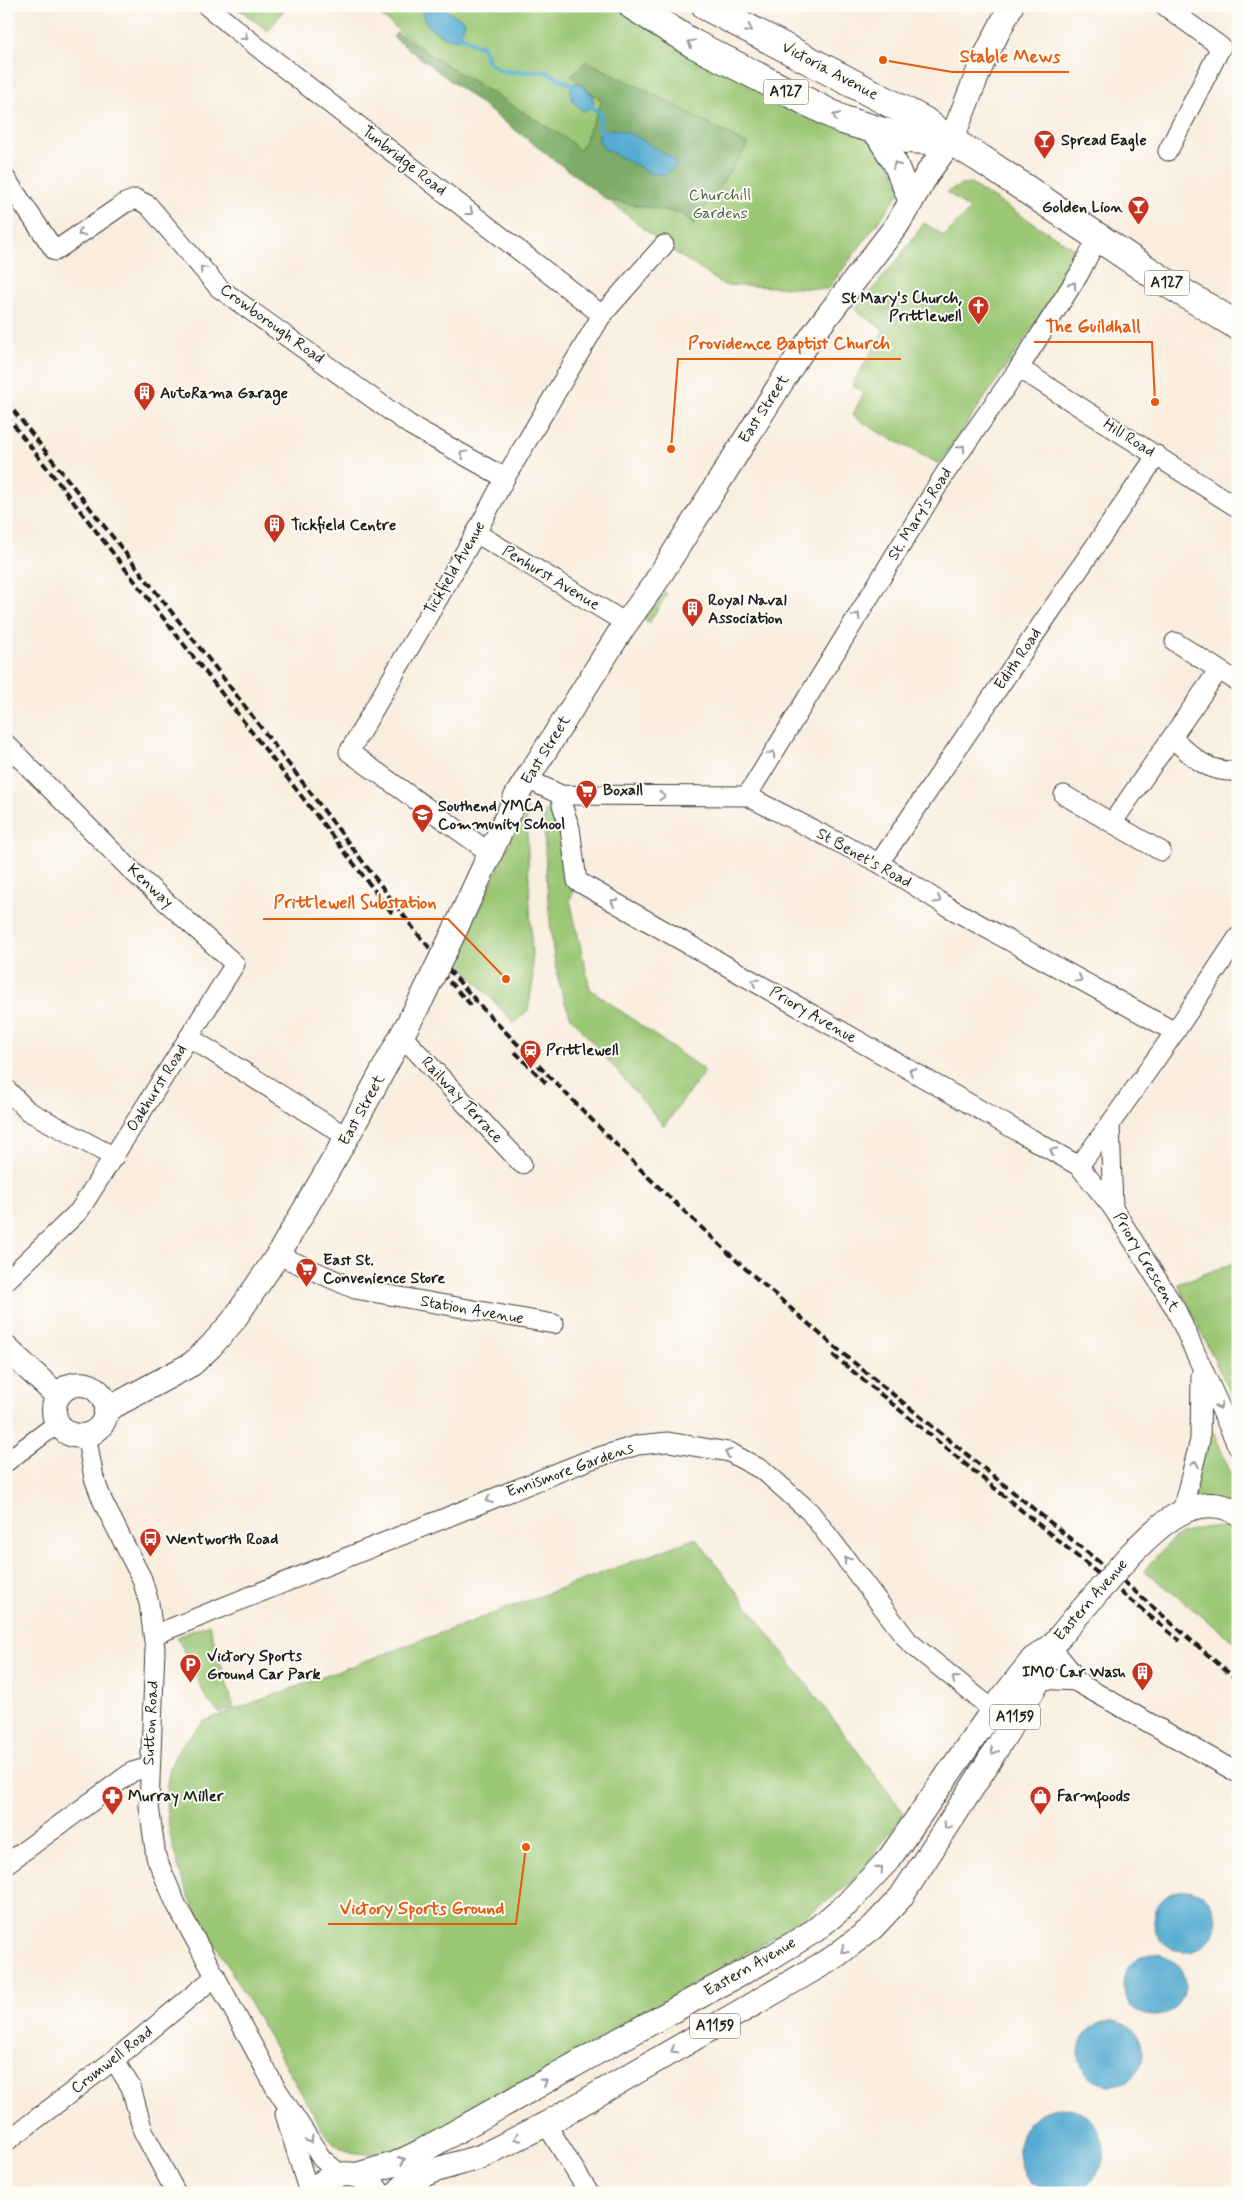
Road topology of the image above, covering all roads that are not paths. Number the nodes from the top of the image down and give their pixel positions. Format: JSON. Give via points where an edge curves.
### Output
{"nodes":[{"id":1,"x":207,"y":6,"type":"edge"},
{"id":2,"x":633,"y":6,"type":"edge"},
{"id":3,"x":706,"y":6,"type":"edge"},
{"id":4,"x":1011,"y":6,"type":"edge"},
{"id":5,"x":1165,"y":6,"type":"edge"},
{"id":6,"x":875,"y":131,"type":"junction"},
{"id":7,"x":951,"y":141,"type":"junction"},
{"id":8,"x":1168,"y":150,"type":"dead end"},
{"id":9,"x":6,"y":179,"type":"edge"},
{"id":10,"x":911,"y":202,"type":"junction"},
{"id":11,"x":1098,"y":237,"type":"junction"},
{"id":12,"x":664,"y":245,"type":"dead end"},
{"id":13,"x":602,"y":315,"type":"junction"},
{"id":14,"x":1238,"y":326,"type":"edge"},
{"id":15,"x":1019,"y":368,"type":"junction"},
{"id":16,"x":1157,"y":455,"type":"junction"},
{"id":17,"x":505,"y":478,"type":"junction"},
{"id":18,"x":1238,"y":508,"type":"edge"},
{"id":19,"x":476,"y":533,"type":"junction"},
{"id":20,"x":626,"y":623,"type":"junction"},
{"id":21,"x":1175,"y":642,"type":"dead end"},
{"id":22,"x":1218,"y":671,"type":"junction"},
{"id":23,"x":1238,"y":682,"type":"edge"},
{"id":24,"x":1172,"y":738,"type":"junction"},
{"id":25,"x":6,"y":744,"type":"edge"},
{"id":26,"x":1238,"y":771,"type":"edge"},
{"id":27,"x":527,"y":779,"type":"junction"},
{"id":28,"x":561,"y":795,"type":"junction"},
{"id":29,"x":1064,"y":795,"type":"dead end"},
{"id":30,"x":747,"y":796,"type":"junction"},
{"id":31,"x":1112,"y":823,"type":"junction"},
{"id":32,"x":1161,"y":851,"type":"dead end"},
{"id":33,"x":490,"y":853,"type":"junction"},
{"id":34,"x":879,"y":863,"type":"junction"},
{"id":35,"x":1238,"y":937,"type":"edge"},
{"id":36,"x":1175,"y":1032,"type":"junction"},
{"id":37,"x":402,"y":1036,"type":"junction"},
{"id":38,"x":189,"y":1037,"type":"junction"},
{"id":39,"x":6,"y":1089,"type":"edge"},
{"id":40,"x":1110,"y":1124,"type":"junction"},
{"id":41,"x":347,"y":1137,"type":"junction"},
{"id":42,"x":114,"y":1158,"type":"junction"},
{"id":43,"x":522,"y":1164,"type":"dead end"},
{"id":44,"x":1079,"y":1166,"type":"junction"},
{"id":45,"x":1113,"y":1208,"type":"junction"},
{"id":46,"x":278,"y":1255,"type":"junction"},
{"id":47,"x":6,"y":1282,"type":"edge"},
{"id":48,"x":554,"y":1324,"type":"dead end"},
{"id":49,"x":6,"y":1348,"type":"edge"},
{"id":50,"x":1200,"y":1366,"type":"junction"},
{"id":51,"x":160,"y":1382,"type":"junction"},
{"id":52,"x":93,"y":1387,"type":"junction"},
{"id":53,"x":58,"y":1396,"type":"junction"},
{"id":54,"x":106,"y":1410,"type":"junction"},
{"id":55,"x":58,"y":1423,"type":"junction"},
{"id":56,"x":86,"y":1435,"type":"junction"},
{"id":57,"x":1238,"y":1447,"type":"edge"},
{"id":58,"x":6,"y":1462,"type":"edge"},
{"id":59,"x":1182,"y":1511,"type":"junction"},
{"id":60,"x":1238,"y":1512,"type":"edge"},
{"id":61,"x":154,"y":1635,"type":"junction"},
{"id":62,"x":1051,"y":1647,"type":"junction"},
{"id":63,"x":1040,"y":1679,"type":"junction"},
{"id":64,"x":1075,"y":1682,"type":"junction"},
{"id":65,"x":993,"y":1710,"type":"junction"},
{"id":66,"x":149,"y":1767,"type":"junction"},
{"id":67,"x":1238,"y":1773,"type":"edge"},
{"id":68,"x":6,"y":1864,"type":"edge"},
{"id":69,"x":216,"y":1976,"type":"junction"},
{"id":70,"x":114,"y":2060,"type":"junction"},
{"id":71,"x":274,"y":2084,"type":"junction"},
{"id":72,"x":546,"y":2124,"type":"junction"},
{"id":73,"x":6,"y":2142,"type":"edge"},
{"id":74,"x":348,"y":2174,"type":"junction"},
{"id":75,"x":176,"y":2193,"type":"edge"},
{"id":76,"x":310,"y":2193,"type":"edge"},
{"id":77,"x":378,"y":2193,"type":"edge"},
{"id":78,"x":397,"y":2193,"type":"edge"},
{"id":79,"x":589,"y":2193,"type":"edge"}],
"edges":[{"from":1,"to":13,"type":"street","name":"Tunbridge Road","one_way":true},
{"from":6,"to":2,"type":"highway","name":"Victoria Avenue","number":"A127","one_way":true,"via":[[843,120],[692,44]]},
{"from":3,"to":7,"type":"highway","name":"Victoria Avenue","number":"A127","one_way":true,"via":[[916,116]]},
{"from":4,"to":7,"type":"main road","name":"East Street","via":[[982,64]]},
{"from":5,"to":8,"type":"street","via":[[1221,47]]},
{"from":6,"to":7,"type":"highway","name":"Victoria Avenue","number":"A127","via":[[907,139]]},
{"from":10,"to":6,"type":"main road","one_way":true,"via":[[895,162]]},
{"from":7,"to":10,"type":"main road","name":"East Street"},
{"from":7,"to":11,"type":"highway","name":"Victoria Avenue","number":"A127"},
{"from":17,"to":9,"type":"street","name":"Crowborough Road","one_way":true,"via":[[410,425],[219,288],[148,205],[136,199],[125,203],[55,251]]},
{"from":10,"to":20,"type":"main road","name":"East Street","via":[[813,335],[655,583]]},
{"from":11,"to":14,"type":"highway","name":"Victoria Avenue","number":"A127"},
{"from":15,"to":11,"type":"street","name":"St. Mary's Road","one_way":true,"via":[[1079,274]]},
{"from":12,"to":13,"type":"street","name":"Tickfield Avenue"},
{"from":13,"to":17,"type":"street","name":"Tickfield Avenue"},
{"from":15,"to":16,"type":"street","name":"Hill Road"},
{"from":30,"to":15,"type":"street","name":"St. Mary's Road","one_way":true,"via":[[946,472]]},
{"from":16,"to":18,"type":"street","name":"Hill Road"},
{"from":16,"to":34,"type":"street","name":"Edith Road"},
{"from":17,"to":19,"type":"street","name":"Tickfield Avenue"},
{"from":19,"to":20,"type":"street","name":"Penhurst Avenue"},
{"from":19,"to":33,"type":"street","name":"Tickfield Avenue","via":[[349,752]]},
{"from":20,"to":27,"type":"main road","name":"East Street"},
{"from":21,"to":22,"type":"street"},
{"from":22,"to":23,"type":"street"},
{"from":22,"to":24,"type":"street"},
{"from":24,"to":26,"type":"street","via":[[1204,766],[1223,772]]},
{"from":24,"to":31,"type":"street"},
{"from":25,"to":38,"type":"street","name":"Kenway","via":[[132,871],[235,964]]},
{"from":27,"to":28,"type":"street","name":"St Benet's Road"},
{"from":27,"to":33,"type":"main road","name":"East Street"},
{"from":28,"to":30,"type":"street","name":"St Benet's Road","one_way":true},
{"from":44,"to":28,"type":"street","name":"Priory Avenue","one_way":true,"via":[[577,881],[570,828]]},
{"from":29,"to":31,"type":"street"},
{"from":30,"to":34,"type":"street","name":"St Benet's Road"},
{"from":31,"to":32,"type":"street"},
{"from":33,"to":37,"type":"main road","name":"East Street","bridge":true},
{"from":34,"to":36,"type":"street","name":"St Benet's Road","one_way":true,"via":[[948,907]]},
{"from":35,"to":36,"type":"street"},
{"from":36,"to":40,"type":"street"},
{"from":37,"to":41,"type":"main road","name":"East Street"},
{"from":37,"to":43,"type":"street","name":"Railway Terrace"},
{"from":38,"to":41,"type":"street","name":"Oakhurst Road"},
{"from":38,"to":42,"type":"street","name":"Oakhurst Road"},
{"from":39,"to":42,"type":"street","via":[[28,1111]]},
{"from":40,"to":44,"type":"street"},
{"from":40,"to":45,"type":"street","name":"Priory Crescent"},
{"from":41,"to":46,"type":"main road","name":"East Street"},
{"from":42,"to":47,"type":"street","name":"Oakhurst Road","via":[[79,1211]]},
{"from":44,"to":45,"type":"street","name":"Priory Avenue"},
{"from":45,"to":50,"type":"street","name":"Priory Crescent","via":[[1176,1310]]},
{"from":46,"to":48,"type":"street","name":"Station Avenue","via":[[355,1290]]},
{"from":46,"to":51,"type":"main road","name":"East Street","via":[[212,1346],[192,1364]]},
{"from":49,"to":53,"type":"main road"},
{"from":50,"to":57,"type":"street","name":"Priory Crescent","one_way":true},
{"from":59,"to":50,"type":"street","name":"Priory Crescent","one_way":true,"via":[[1200,1440]]},
{"from":51,"to":52,"type":"main road","name":"East Street"},
{"from":51,"to":54,"type":"main road","name":"East Street"},
{"from":52,"to":53,"type":"main road","via":[[74,1385]]},
{"from":52,"to":54,"type":"main road","via":[[100,1393]]},
{"from":53,"to":55,"type":"main road","via":[[54,1410]]},
{"from":54,"to":56,"type":"main road","via":[[100,1426]]},
{"from":55,"to":56,"type":"main road","via":[[70,1434]]},
{"from":55,"to":58,"type":"street"},
{"from":56,"to":61,"type":"street","name":"Sutton Road","via":[[94,1478],[103,1502],[142,1578]]},
{"from":59,"to":60,"type":"main road","number":"A1159","via":[[1212,1505]]},
{"from":59,"to":62,"type":"main road","name":"Eastern Avenue","number":"A1159","bridge":true,"via":[[1154,1530]]},
{"from":65,"to":61,"type":"street","name":"Ennismore Gardens","one_way":true,"via":[[910,1642],[810,1512],[764,1471],[729,1452],[668,1442],[638,1445],[590,1460]]},
{"from":61,"to":66,"type":"street","name":"Sutton Road"},
{"from":62,"to":63,"type":"main road","name":"Eastern Avenue","number":"A1159"},
{"from":62,"to":64,"type":"street","via":[[1070,1670]]},
{"from":62,"to":65,"type":"main road","name":"Eastern Avenue","number":"A1159","via":[[1033,1659]]},
{"from":63,"to":64,"type":"street"},
{"from":63,"to":72,"type":"main road","name":"Eastern Avenue","number":"A1159","one_way":true,"via":[[901,1897],[872,1928],[833,1958]]},
{"from":64,"to":67,"type":"street"},
{"from":74,"to":65,"type":"main road","name":"Eastern Avenue","number":"A1159","one_way":true,"via":[[394,2164],[420,2152],[814,1931],[847,1904],[889,1859]]},
{"from":66,"to":68,"type":"street","via":[[132,1772]]},
{"from":66,"to":69,"type":"street","name":"Sutton Road","via":[[149,1806],[156,1857],[172,1896]]},
{"from":69,"to":70,"type":"street","name":"Cromwell Road"},
{"from":69,"to":71,"type":"street","name":"Sutton Road"},
{"from":70,"to":73,"type":"street","name":"Cromwell Road"},
{"from":70,"to":75,"type":"street","via":[[132,2087],[142,2131]]},
{"from":71,"to":74,"type":"street","name":"Sutton Road","one_way":true,"via":[[322,2159]]},
{"from":71,"to":76,"type":"street","name":"Sutton Road"},
{"from":72,"to":78,"type":"main road","name":"Eastern Avenue","number":"A1159","one_way":true,"via":[[480,2157],[432,2171]]},
{"from":72,"to":79,"type":"street"},
{"from":74,"to":76,"type":"main road","name":"Eastern Avenue","via":[[328,2177]]},
{"from":74,"to":77,"type":"main road","via":[[367,2180]]}]}
